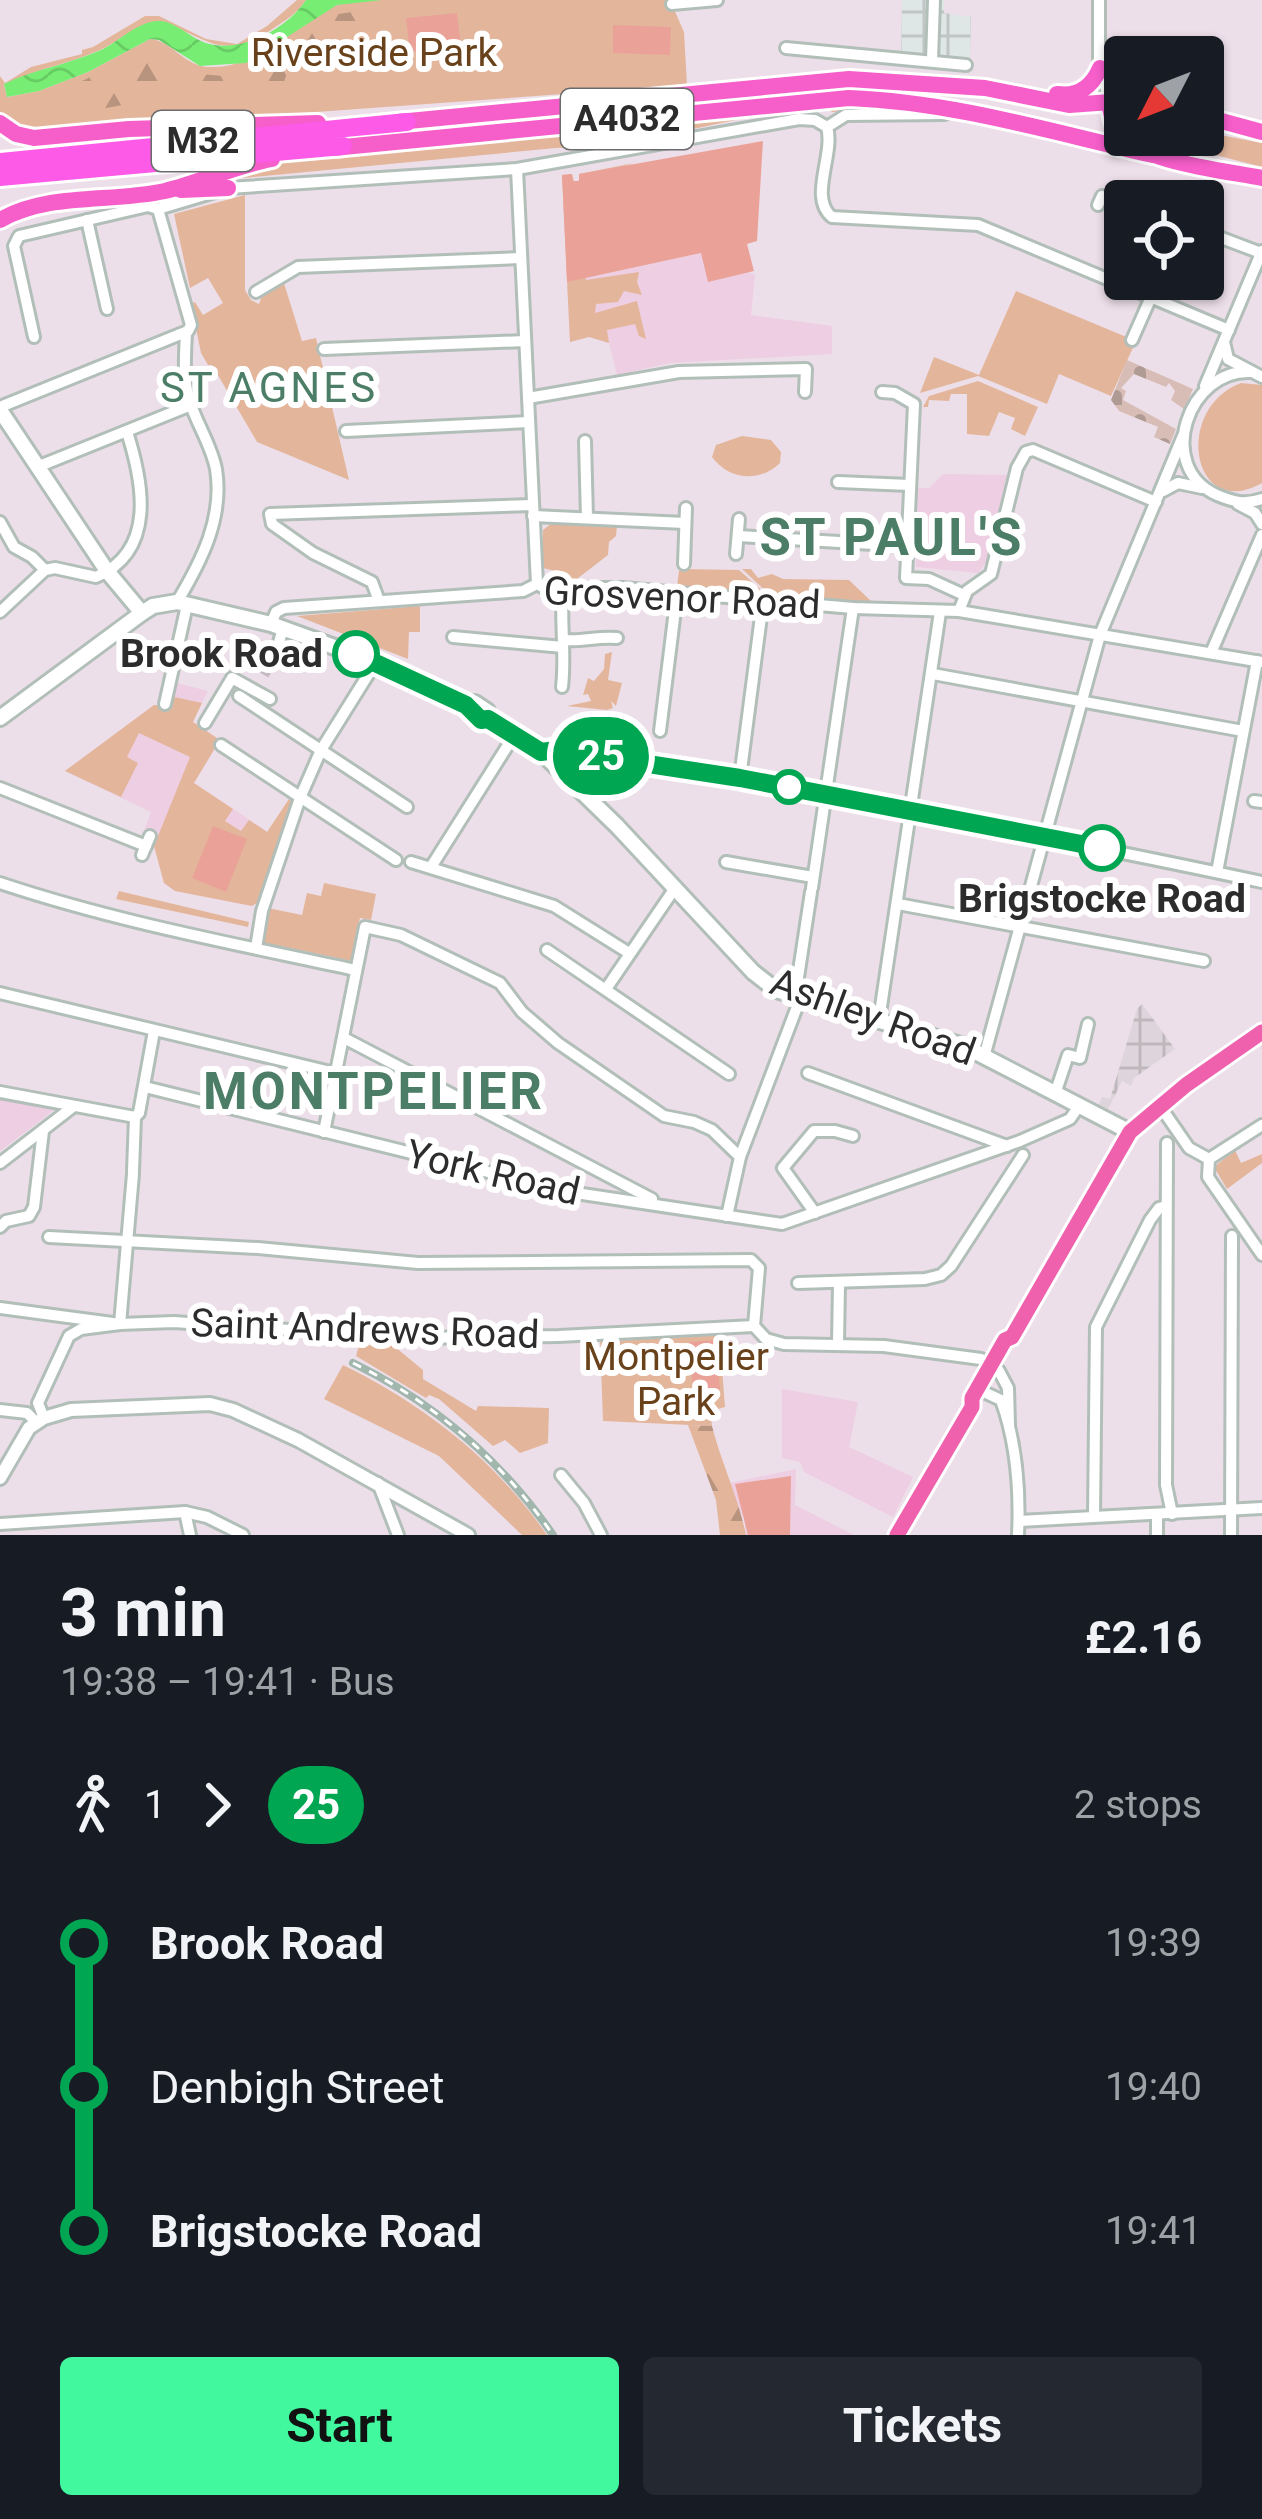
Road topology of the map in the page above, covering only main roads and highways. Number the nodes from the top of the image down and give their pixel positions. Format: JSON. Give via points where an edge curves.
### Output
{"nodes":[{"id":1,"x":1100,"y":68,"type":"road end"},
{"id":2,"x":985,"y":88,"type":"junction"},
{"id":3,"x":1104,"y":103,"type":"edge"},
{"id":4,"x":407,"y":122,"type":"junction"},
{"id":5,"x":1224,"y":122,"type":"edge"},
{"id":6,"x":0,"y":123,"type":"edge"},
{"id":7,"x":1262,"y":132,"type":"edge"},
{"id":8,"x":1104,"y":143,"type":"edge"},
{"id":9,"x":343,"y":146,"type":"junction"},
{"id":10,"x":1158,"y":156,"type":"edge"},
{"id":11,"x":0,"y":161,"type":"edge"},
{"id":12,"x":0,"y":177,"type":"edge"},
{"id":13,"x":1262,"y":178,"type":"edge"},
{"id":14,"x":228,"y":188,"type":"road end"},
{"id":15,"x":165,"y":191,"type":"junction"},
{"id":16,"x":0,"y":220,"type":"edge"},
{"id":17,"x":0,"y":409,"type":"edge"},
{"id":18,"x":142,"y":613,"type":"junction"},
{"id":19,"x":0,"y":718,"type":"edge"},
{"id":20,"x":1262,"y":1032,"type":"edge"},
{"id":21,"x":1130,"y":1132,"type":"junction"},
{"id":22,"x":995,"y":1368,"type":"junction"},
{"id":23,"x":972,"y":1407,"type":"junction"},
{"id":24,"x":897,"y":1535,"type":"edge"}],
"edges":[{"from":1,"to":2,"type":"highway","via":[[1077,93]]},
{"from":2,"to":3,"type":"highway","number":"A4032","via":[[1070,105]]},
{"from":2,"to":4,"type":"highway","number":"A4032","via":[[849,79]]},
{"from":4,"to":6,"type":"highway","number":"A4032","via":[[34,138]]},
{"from":4,"to":11,"type":"highway","number":"M32"},
{"from":5,"to":7,"type":"highway"},
{"from":8,"to":9,"type":"highway","number":"A4032","via":[[912,100],[849,98]]},
{"from":9,"to":12,"type":"highway","number":"M32"},
{"from":9,"to":15,"type":"highway","number":"A4032"},
{"from":10,"to":13,"type":"highway"},
{"from":14,"to":15,"type":"highway"},
{"from":15,"to":16,"type":"highway","number":"A4032","via":[[35,205]]},
{"from":17,"to":18,"type":"main road"},
{"from":18,"to":19,"type":"main road"},
{"from":18,"to":21,"type":"main road","name":"Ashley Road","via":[[182,603],[277,626],[475,703],[541,752],[763,982],[952,1041]]},
{"from":20,"to":21,"type":"main road"},
{"from":21,"to":22,"type":"main road"},
{"from":22,"to":23,"type":"main road"},
{"from":22,"to":23,"type":"main road"},
{"from":23,"to":24,"type":"main road"}]}
